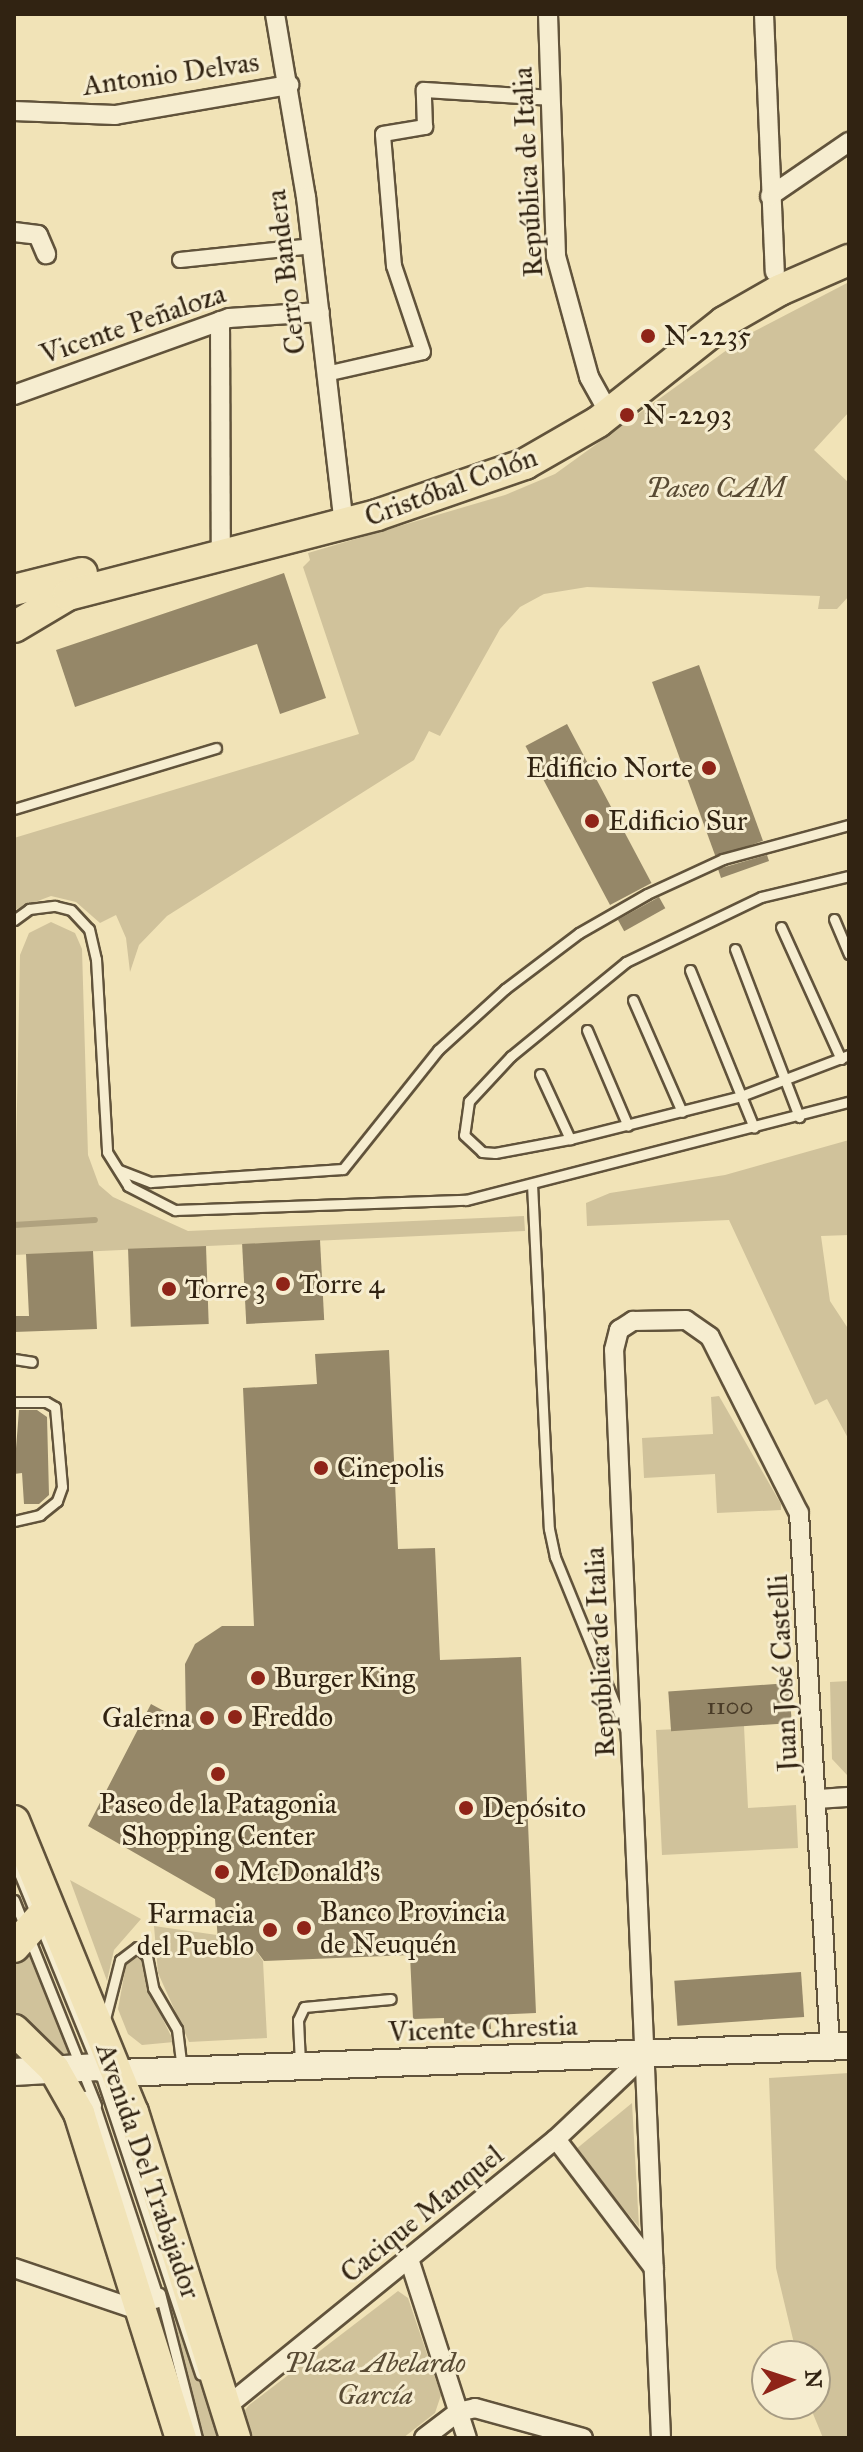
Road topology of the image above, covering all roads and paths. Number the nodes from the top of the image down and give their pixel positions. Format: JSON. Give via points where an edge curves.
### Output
{"nodes":[{"id":1,"x":275,"y":14,"type":"edge"},
{"id":2,"x":548,"y":14,"type":"edge"},
{"id":3,"x":764,"y":14,"type":"edge"},
{"id":4,"x":289,"y":85,"type":"junction"},
{"id":5,"x":550,"y":98,"type":"junction"},
{"id":6,"x":14,"y":111,"type":"edge"},
{"id":7,"x":849,"y":142,"type":"edge"},
{"id":8,"x":770,"y":196,"type":"junction"},
{"id":9,"x":14,"y":232,"type":"edge"},
{"id":10,"x":849,"y":239,"type":"edge"},
{"id":11,"x":313,"y":246,"type":"junction"},
{"id":12,"x":46,"y":254,"type":"dead end"},
{"id":13,"x":180,"y":260,"type":"dead end"},
{"id":14,"x":849,"y":260,"type":"edge"},
{"id":15,"x":775,"y":272,"type":"junction"},
{"id":16,"x":320,"y":312,"type":"junction"},
{"id":17,"x":220,"y":321,"type":"junction"},
{"id":18,"x":326,"y":374,"type":"junction"},
{"id":19,"x":14,"y":395,"type":"edge"},
{"id":20,"x":604,"y":406,"type":"junction"},
{"id":21,"x":343,"y":515,"type":"junction"},
{"id":22,"x":221,"y":546,"type":"junction"},
{"id":23,"x":14,"y":590,"type":"edge"},
{"id":24,"x":14,"y":627,"type":"edge"},
{"id":25,"x":216,"y":748,"type":"dead end"},
{"id":26,"x":14,"y":809,"type":"edge"},
{"id":27,"x":849,"y":825,"type":"edge"},
{"id":28,"x":849,"y":876,"type":"edge"},
{"id":29,"x":834,"y":919,"type":"dead end"},
{"id":30,"x":14,"y":920,"type":"edge"},
{"id":31,"x":781,"y":927,"type":"dead end"},
{"id":32,"x":735,"y":949,"type":"dead end"},
{"id":33,"x":849,"y":954,"type":"edge"},
{"id":34,"x":690,"y":970,"type":"dead end"},
{"id":35,"x":633,"y":1000,"type":"dead end"},
{"id":36,"x":587,"y":1030,"type":"dead end"},
{"id":37,"x":845,"y":1057,"type":"edge"},
{"id":38,"x":540,"y":1074,"type":"dead end"},
{"id":39,"x":785,"y":1083,"type":"junction"},
{"id":40,"x":741,"y":1096,"type":"junction"},
{"id":41,"x":849,"y":1102,"type":"edge"},
{"id":42,"x":682,"y":1112,"type":"junction"},
{"id":43,"x":799,"y":1117,"type":"junction"},
{"id":44,"x":628,"y":1126,"type":"junction"},
{"id":45,"x":754,"y":1128,"type":"junction"},
{"id":46,"x":570,"y":1139,"type":"junction"},
{"id":47,"x":110,"y":1163,"type":"junction"},
{"id":48,"x":532,"y":1184,"type":"junction"},
{"id":49,"x":695,"y":1324,"type":"joint"},
{"id":50,"x":14,"y":1359,"type":"edge"},
{"id":51,"x":32,"y":1362,"type":"dead end"},
{"id":52,"x":14,"y":1402,"type":"edge"},
{"id":53,"x":14,"y":1521,"type":"edge"},
{"id":54,"x":632,"y":1743,"type":"junction"},
{"id":55,"x":849,"y":1797,"type":"edge"},
{"id":56,"x":818,"y":1799,"type":"junction"},
{"id":57,"x":14,"y":1821,"type":"edge"},
{"id":58,"x":14,"y":1861,"type":"edge"},
{"id":59,"x":14,"y":1900,"type":"edge"},
{"id":60,"x":32,"y":1928,"type":"edge"},
{"id":61,"x":391,"y":1999,"type":"dead end"},
{"id":62,"x":14,"y":2030,"type":"edge"},
{"id":63,"x":101,"y":2034,"type":"junction"},
{"id":64,"x":840,"y":2046,"type":"edge"},
{"id":65,"x":645,"y":2055,"type":"junction"},
{"id":66,"x":300,"y":2067,"type":"junction"},
{"id":67,"x":182,"y":2071,"type":"junction"},
{"id":68,"x":14,"y":2072,"type":"edge"},
{"id":69,"x":87,"y":2075,"type":"junction"},
{"id":70,"x":14,"y":2086,"type":"edge"},
{"id":71,"x":556,"y":2139,"type":"junction"},
{"id":72,"x":410,"y":2262,"type":"junction"},
{"id":73,"x":14,"y":2268,"type":"edge"},
{"id":74,"x":654,"y":2268,"type":"junction"},
{"id":75,"x":184,"y":2290,"type":"joint"},
{"id":76,"x":150,"y":2306,"type":"junction"},
{"id":77,"x":203,"y":2381,"type":"dead end"},
{"id":78,"x":217,"y":2401,"type":"junction"},
{"id":79,"x":458,"y":2412,"type":"junction"},
{"id":80,"x":181,"y":2438,"type":"edge"},
{"id":81,"x":197,"y":2438,"type":"edge"},
{"id":82,"x":222,"y":2438,"type":"edge"},
{"id":83,"x":235,"y":2438,"type":"edge"},
{"id":84,"x":424,"y":2438,"type":"edge"},
{"id":85,"x":467,"y":2438,"type":"edge"},
{"id":86,"x":583,"y":2438,"type":"edge"},
{"id":87,"x":661,"y":2438,"type":"edge"}],
"edges":[{"from":1,"to":4,"type":"street","name":"Cerro Bandera"},
{"from":2,"to":5,"type":"street","name":"República de Italia"},
{"from":3,"to":8,"type":"street"},
{"from":4,"to":6,"type":"street","name":"Antonio Delvas","via":[[115,115]]},
{"from":4,"to":11,"type":"street","name":"Cerro Bandera"},
{"from":5,"to":18,"type":"street","via":[[424,90],[423,128],[383,134],[394,266],[423,352]]},
{"from":5,"to":20,"type":"street","name":"República de Italia","via":[[559,273]]},
{"from":7,"to":8,"type":"street"},
{"from":8,"to":15,"type":"street"},
{"from":9,"to":12,"type":"street","via":[[38,235]]},
{"from":10,"to":15,"type":"main road","name":"Cristóbal Colón"},
{"from":11,"to":13,"type":"street"},
{"from":11,"to":16,"type":"street","name":"Cerro Bandera"},
{"from":14,"to":20,"type":"main road","name":"Cristóbal Colón","via":[[724,322]]},
{"from":15,"to":20,"type":"main road","name":"Cristóbal Colón","via":[[711,310]]},
{"from":16,"to":17,"type":"street","name":"Vicente Peñaloza"},
{"from":16,"to":18,"type":"street","name":"Cerro Bandera"},
{"from":17,"to":19,"type":"street","name":"Vicente Peñaloza"},
{"from":17,"to":22,"type":"street"},
{"from":18,"to":21,"type":"street","name":"Cerro Bandera"},
{"from":20,"to":21,"type":"main road","name":"Cristóbal Colón","via":[[517,447]]},
{"from":21,"to":22,"type":"main road","name":"Cristóbal Colón"},
{"from":22,"to":23,"type":"main road","name":"Cristóbal Colón"},
{"from":22,"to":24,"type":"main road","name":"Cristóbal Colón","via":[[68,595]]},
{"from":25,"to":26,"type":"lane"},
{"from":27,"to":47,"type":"lane","via":[[723,859],[579,933],[505,989],[438,1050],[343,1169],[151,1182],[133,1179]]},
{"from":28,"to":46,"type":"lane","via":[[761,897],[626,962],[511,1056],[469,1101],[463,1118],[464,1135],[482,1152]]},
{"from":29,"to":33,"type":"lane"},
{"from":30,"to":47,"type":"lane","via":[[38,906],[63,907],[84,922],[93,937],[103,1133]]},
{"from":31,"to":37,"type":"lane"},
{"from":32,"to":39,"type":"lane"},
{"from":34,"to":40,"type":"lane"},
{"from":35,"to":42,"type":"lane"},
{"from":36,"to":44,"type":"lane"},
{"from":37,"to":39,"type":"lane"},
{"from":38,"to":46,"type":"lane"},
{"from":39,"to":40,"type":"lane"},
{"from":39,"to":43,"type":"lane"},
{"from":40,"to":42,"type":"lane"},
{"from":40,"to":45,"type":"lane"},
{"from":41,"to":43,"type":"lane"},
{"from":42,"to":44,"type":"lane"},
{"from":43,"to":45,"type":"lane"},
{"from":44,"to":46,"type":"lane"},
{"from":45,"to":48,"type":"lane"},
{"from":47,"to":48,"type":"lane","via":[[143,1198],[191,1211],[445,1202]]},
{"from":48,"to":54,"type":"lane","via":[[551,1543],[608,1696]]},
{"from":49,"to":54,"type":"street","name":"República de Italia","via":[[676,1318],[624,1324],[614,1350]]},
{"from":49,"to":56,"type":"street","name":"Juan José Castelli","via":[[710,1337],[803,1529]]},
{"from":50,"to":51,"type":"lane"},
{"from":52,"to":53,"type":"lane","via":[[55,1407],[62,1487],[57,1501],[40,1515]]},
{"from":54,"to":65,"type":"street","name":"República de Italia"},
{"from":55,"to":56,"type":"street"},
{"from":56,"to":64,"type":"street","name":"Juan José Castelli"},
{"from":57,"to":60,"type":"main road","name":"Avenida Del Trabajador"},
{"from":58,"to":60,"type":"lane"},
{"from":59,"to":60,"type":"lane"},
{"from":60,"to":63,"type":"main road","name":"Avenida Del Trabajador"},
{"from":60,"to":69,"type":"lane"},
{"from":60,"to":69,"type":"lane"},
{"from":61,"to":66,"type":"lane","via":[[304,2007],[298,2020]]},
{"from":62,"to":69,"type":"main road","name":"Avenida Del Trabajador"},
{"from":63,"to":67,"type":"lane","via":[[120,1960],[137,1947],[147,1956],[153,1988],[177,2029]]},
{"from":63,"to":69,"type":"main road","name":"Avenida Del Trabajador"},
{"from":64,"to":65,"type":"main road","name":"Vicente Chrestia"},
{"from":65,"to":66,"type":"main road","name":"Vicente Chrestia"},
{"from":65,"to":71,"type":"street","name":"Cacique Manquel"},
{"from":65,"to":74,"type":"street","name":"República de Italia"},
{"from":66,"to":67,"type":"main road","name":"Vicente Chrestia"},
{"from":67,"to":69,"type":"main road","name":"Vicente Chrestia"},
{"from":68,"to":69,"type":"main road","name":"Vicente Chrestia"},
{"from":69,"to":70,"type":"main road","name":"Vicente Chrestia"},
{"from":69,"to":76,"type":"main road","name":"Avenida Del Trabajador","via":[[79,2113]]},
{"from":69,"to":77,"type":"lane"},
{"from":69,"to":78,"type":"main road","name":"Avenida Del Trabajador"},
{"from":69,"to":81,"type":"lane","via":[[158,2286]]},
{"from":71,"to":72,"type":"street","name":"Cacique Manquel"},
{"from":71,"to":74,"type":"street"},
{"from":72,"to":78,"type":"street","name":"Cacique Manquel"},
{"from":72,"to":79,"type":"street"},
{"from":73,"to":76,"type":"street"},
{"from":74,"to":87,"type":"street","name":"República de Italia"},
{"from":75,"to":75,"type":"street","via":[[120,2091],[115,2088],[112,2093],[176,2292]]},
{"from":76,"to":76,"type":"street","via":[[91,2101],[85,2099],[82,2104]]},
{"from":76,"to":80,"type":"main road","name":"Avenida Del Trabajador"},
{"from":78,"to":82,"type":"lane"},
{"from":78,"to":83,"type":"main road","name":"Avenida Del Trabajador"},
{"from":79,"to":84,"type":"street"},
{"from":79,"to":85,"type":"street"},
{"from":79,"to":86,"type":"street","via":[[485,2409]]}]}
